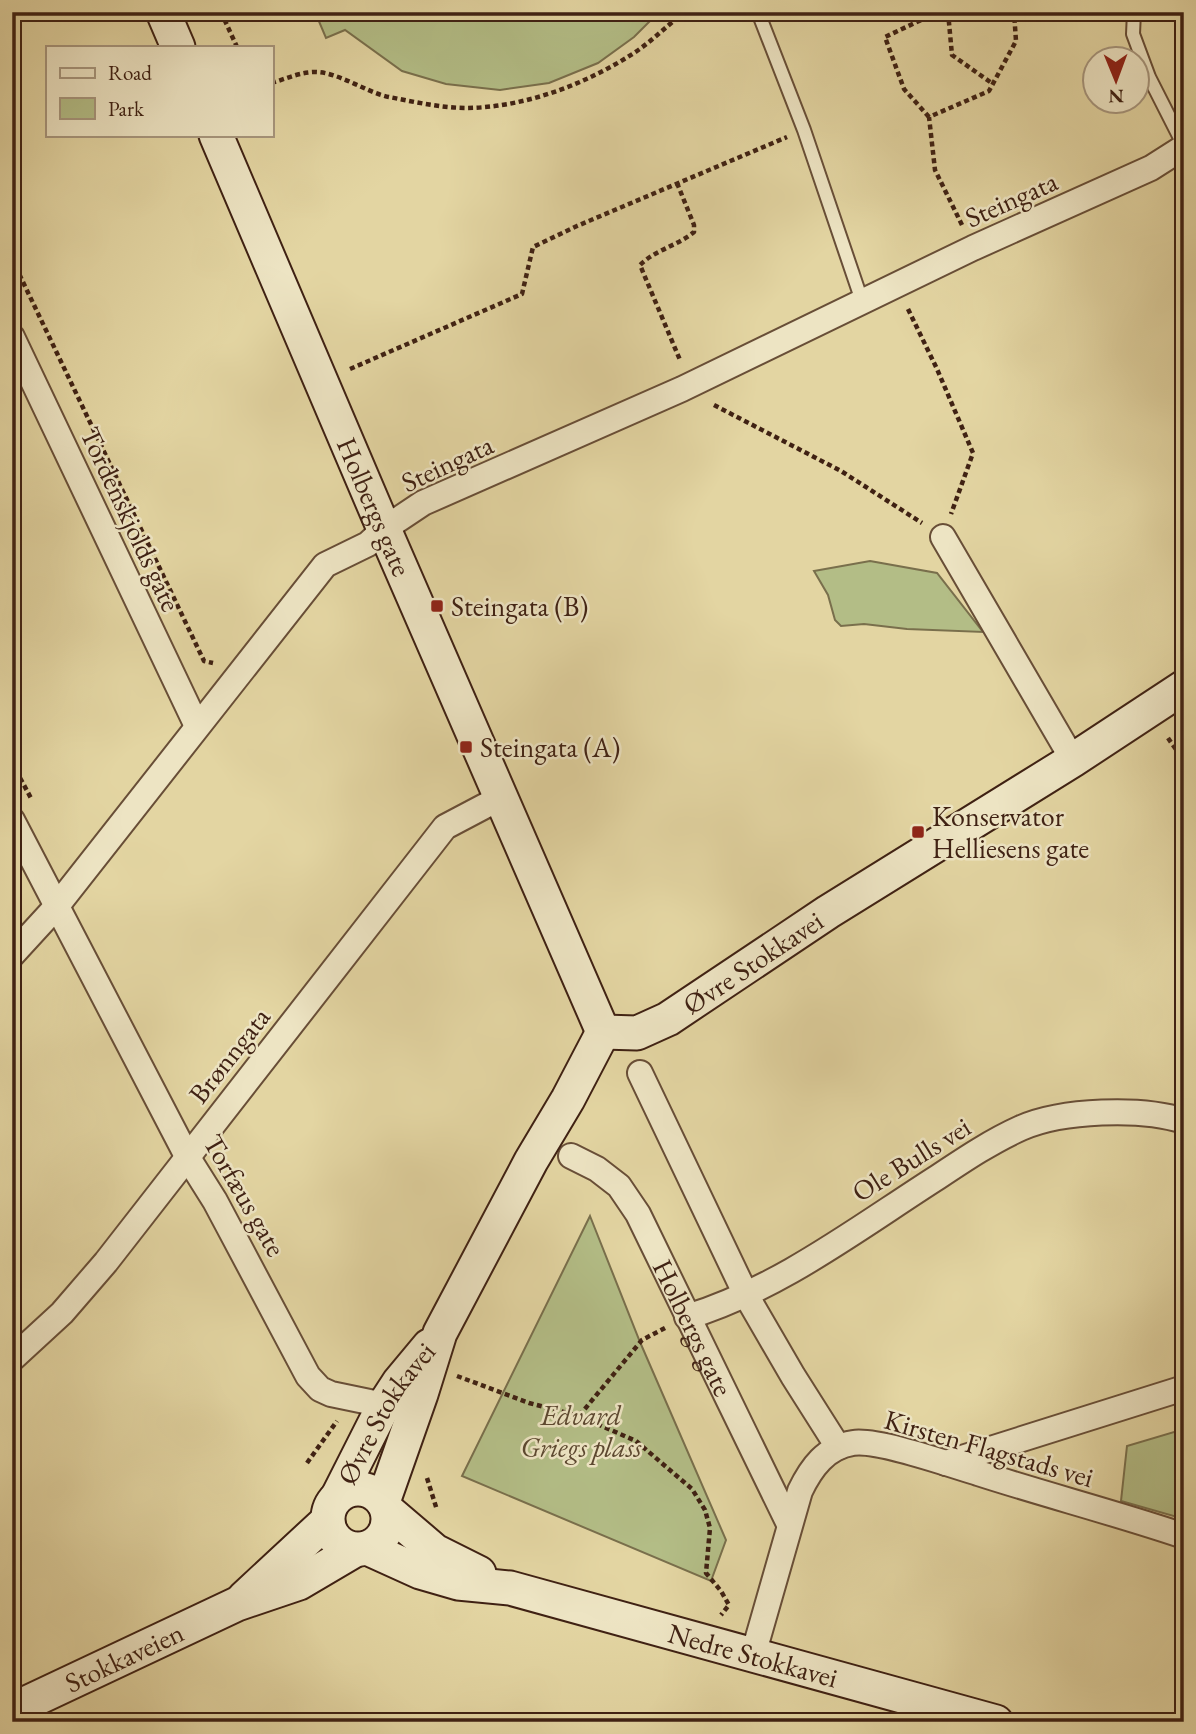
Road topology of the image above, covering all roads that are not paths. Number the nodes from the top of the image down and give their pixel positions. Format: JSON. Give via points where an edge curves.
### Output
{"nodes":[{"id":1,"x":163,"y":12,"type":"edge"},
{"id":2,"x":758,"y":12,"type":"edge"},
{"id":3,"x":1135,"y":12,"type":"edge"},
{"id":4,"x":178,"y":46,"type":"edge"},
{"id":5,"x":216,"y":136,"type":"edge"},
{"id":6,"x":1184,"y":147,"type":"edge"},
{"id":7,"x":862,"y":301,"type":"junction"},
{"id":8,"x":12,"y":337,"type":"edge"},
{"id":9,"x":384,"y":529,"type":"junction"},
{"id":10,"x":943,"y":537,"type":"road end"},
{"id":11,"x":1184,"y":687,"type":"edge"},
{"id":12,"x":197,"y":726,"type":"junction"},
{"id":13,"x":1073,"y":760,"type":"junction"},
{"id":14,"x":500,"y":799,"type":"junction"},
{"id":15,"x":12,"y":820,"type":"edge"},
{"id":16,"x":56,"y":907,"type":"junction"},
{"id":17,"x":12,"y":955,"type":"edge"},
{"id":18,"x":603,"y":1032,"type":"junction"},
{"id":19,"x":640,"y":1073,"type":"dead end"},
{"id":20,"x":1184,"y":1121,"type":"edge"},
{"id":21,"x":571,"y":1156,"type":"dead end"},
{"id":22,"x":188,"y":1158,"type":"junction"},
{"id":23,"x":746,"y":1295,"type":"junction"},
{"id":24,"x":687,"y":1317,"type":"junction"},
{"id":25,"x":439,"y":1333,"type":"junction"},
{"id":26,"x":12,"y":1359,"type":"edge"},
{"id":27,"x":1184,"y":1388,"type":"edge"},
{"id":28,"x":384,"y":1405,"type":"junction"},
{"id":29,"x":838,"y":1447,"type":"junction"},
{"id":30,"x":946,"y":1463,"type":"junction"},
{"id":31,"x":385,"y":1506,"type":"junction"},
{"id":32,"x":333,"y":1509,"type":"junction"},
{"id":33,"x":789,"y":1524,"type":"junction"},
{"id":34,"x":1184,"y":1536,"type":"edge"},
{"id":35,"x":361,"y":1549,"type":"junction"},
{"id":36,"x":510,"y":1588,"type":"junction"},
{"id":37,"x":237,"y":1604,"type":"junction"},
{"id":38,"x":752,"y":1656,"type":"junction"},
{"id":39,"x":12,"y":1710,"type":"edge"},
{"id":40,"x":996,"y":1722,"type":"edge"}],
"edges":[{"from":1,"to":4,"type":"main road"},
{"from":2,"to":7,"type":"lane"},
{"from":3,"to":6,"type":"lane","name":"Steingata","via":[[1133,34]]},
{"from":5,"to":9,"type":"main road","name":"Holbergs gate"},
{"from":6,"to":7,"type":"street","name":"Steingata","via":[[1151,168]]},
{"from":7,"to":9,"type":"street","name":"Steingata","via":[[424,503]]},
{"from":8,"to":12,"type":"street","name":"Tordenskjolds gate"},
{"from":9,"to":12,"type":"street","name":"Steingata","via":[[368,544],[325,565]]},
{"from":9,"to":14,"type":"main road","name":"Holbergs gate"},
{"from":10,"to":13,"type":"street"},
{"from":11,"to":13,"type":"main road","name":"Øvre Stokkavei"},
{"from":12,"to":16,"type":"street","name":"Steingata"},
{"from":13,"to":18,"type":"main road","name":"Øvre Stokkavei","via":[[828,912],[668,1019],[637,1033]]},
{"from":14,"to":18,"type":"main road","name":"Holbergs gate"},
{"from":14,"to":22,"type":"street","name":"Brønngata","via":[[445,827]]},
{"from":15,"to":16,"type":"street","name":"Torfæus gate"},
{"from":16,"to":17,"type":"street","name":"Steingata"},
{"from":16,"to":22,"type":"street","name":"Torfæus gate"},
{"from":18,"to":25,"type":"main road","name":"Øvre Stokkavei"},
{"from":19,"to":23,"type":"street"},
{"from":20,"to":23,"type":"street","name":"Ole Bulls vei","via":[[1115,1113],[1074,1115],[1023,1127]]},
{"from":21,"to":24,"type":"street","name":"Holbergs gate","via":[[619,1186],[638,1214]]},
{"from":22,"to":26,"type":"street","name":"Brønngata","via":[[71,1303]]},
{"from":22,"to":28,"type":"street","name":"Torfæus gate","via":[[308,1376],[337,1403]]},
{"from":23,"to":24,"type":"street","name":"Ole Bulls vei"},
{"from":23,"to":29,"type":"street"},
{"from":24,"to":33,"type":"street","name":"Holbergs gate"},
{"from":25,"to":28,"type":"main road","name":"Øvre Stokkavei"},
{"from":25,"to":31,"type":"main road","name":"Øvre Stokkavei"},
{"from":27,"to":30,"type":"street"},
{"from":28,"to":32,"type":"main road","name":"Øvre Stokkavei"},
{"from":29,"to":30,"type":"street","name":"Kirsten Flagstads vei","via":[[870,1443]]},
{"from":29,"to":33,"type":"street","via":[[810,1471]]},
{"from":30,"to":34,"type":"street","name":"Kirsten Flagstads vei"},
{"from":31,"to":32,"type":"main road","via":[[368,1490],[347,1491]]},
{"from":31,"to":35,"type":"main road","via":[[386,1531],[377,1544]]},
{"from":31,"to":36,"type":"main road","name":"Nedre Stokkavei","via":[[435,1551]]},
{"from":32,"to":35,"type":"main road","via":[[330,1532],[336,1541]]},
{"from":32,"to":37,"type":"main road","name":"Stokkaveien"},
{"from":33,"to":38,"type":"street"},
{"from":35,"to":36,"type":"main road","name":"Nedre Stokkavei","via":[[458,1583]]},
{"from":35,"to":37,"type":"main road","name":"Stokkaveien","via":[[299,1583]]},
{"from":36,"to":38,"type":"main road","name":"Nedre Stokkavei"},
{"from":37,"to":39,"type":"main road","name":"Stokkaveien"},
{"from":38,"to":40,"type":"main road","name":"Nedre Stokkavei"}]}
